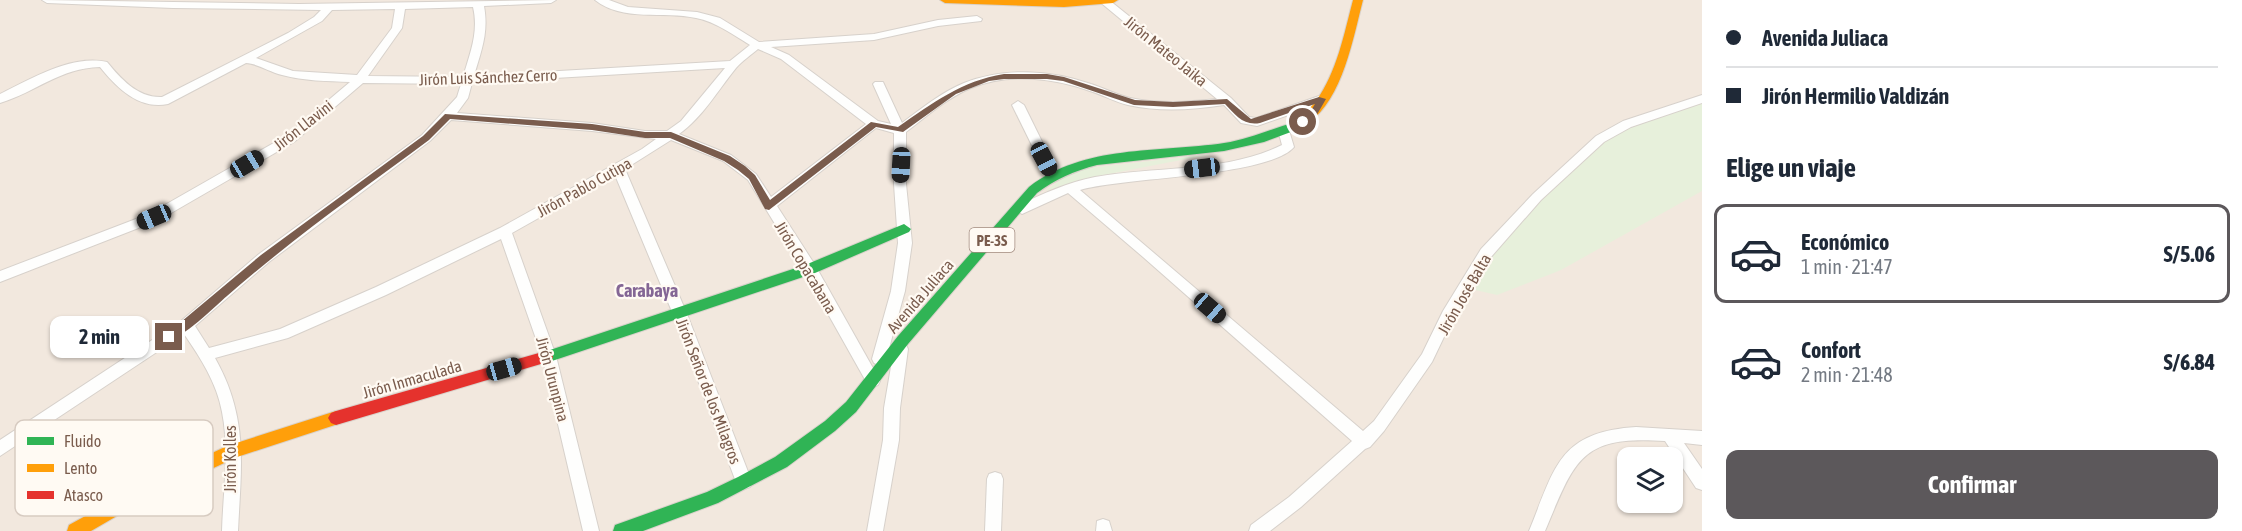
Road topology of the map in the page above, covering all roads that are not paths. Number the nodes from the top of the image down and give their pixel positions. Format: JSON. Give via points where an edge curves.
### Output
{"nodes":[{"id":1,"x":47,"y":0,"type":"edge"},
{"id":2,"x":551,"y":0,"type":"edge"},
{"id":3,"x":600,"y":0,"type":"edge"},
{"id":4,"x":945,"y":0,"type":"edge"},
{"id":5,"x":1358,"y":0,"type":"edge"},
{"id":6,"x":967,"y":1,"type":"edge"},
{"id":7,"x":1109,"y":1,"type":"edge"},
{"id":8,"x":480,"y":2,"type":"edge"},
{"id":9,"x":401,"y":5,"type":"junction"},
{"id":10,"x":329,"y":7,"type":"junction"},
{"id":11,"x":977,"y":19,"type":"dead end"},
{"id":12,"x":757,"y":45,"type":"junction"},
{"id":13,"x":246,"y":60,"type":"junction"},
{"id":14,"x":733,"y":64,"type":"junction"},
{"id":15,"x":360,"y":80,"type":"junction"},
{"id":16,"x":467,"y":81,"type":"junction"},
{"id":17,"x":879,"y":84,"type":"dead end"},
{"id":18,"x":0,"y":88,"type":"edge"},
{"id":19,"x":14,"y":93,"type":"junction"},
{"id":20,"x":0,"y":99,"type":"edge"},
{"id":21,"x":1322,"y":99,"type":"junction"},
{"id":22,"x":1702,"y":99,"type":"edge"},
{"id":23,"x":1227,"y":101,"type":"junction"},
{"id":24,"x":1018,"y":105,"type":"dead end"},
{"id":25,"x":448,"y":116,"type":"junction"},
{"id":26,"x":874,"y":124,"type":"junction"},
{"id":27,"x":900,"y":130,"type":"junction"},
{"id":28,"x":1284,"y":130,"type":"junction"},
{"id":29,"x":671,"y":135,"type":"junction"},
{"id":30,"x":618,"y":167,"type":"junction"},
{"id":31,"x":1053,"y":176,"type":"junction"},
{"id":32,"x":1070,"y":188,"type":"junction"},
{"id":33,"x":769,"y":206,"type":"junction"},
{"id":34,"x":1017,"y":211,"type":"junction"},
{"id":35,"x":904,"y":229,"type":"junction"},
{"id":36,"x":505,"y":231,"type":"junction"},
{"id":37,"x":810,"y":269,"type":"junction"},
{"id":38,"x":0,"y":277,"type":"edge"},
{"id":39,"x":680,"y":314,"type":"junction"},
{"id":40,"x":186,"y":325,"type":"junction"},
{"id":41,"x":903,"y":340,"type":"junction"},
{"id":42,"x":207,"y":354,"type":"junction"},
{"id":43,"x":549,"y":356,"type":"junction"},
{"id":44,"x":873,"y":381,"type":"junction"},
{"id":45,"x":44,"y":420,"type":"edge"},
{"id":46,"x":1669,"y":434,"type":"junction"},
{"id":47,"x":1702,"y":438,"type":"edge"},
{"id":48,"x":15,"y":439,"type":"edge"},
{"id":49,"x":1364,"y":442,"type":"junction"},
{"id":50,"x":0,"y":449,"type":"edge"},
{"id":51,"x":233,"y":451,"type":"junction"},
{"id":52,"x":213,"y":461,"type":"edge"},
{"id":53,"x":995,"y":479,"type":"dead end"},
{"id":54,"x":744,"y":482,"type":"junction"},
{"id":55,"x":1702,"y":483,"type":"edge"},
{"id":56,"x":102,"y":516,"type":"edge"},
{"id":57,"x":75,"y":531,"type":"edge"},
{"id":58,"x":230,"y":531,"type":"edge"},
{"id":59,"x":591,"y":531,"type":"edge"},
{"id":60,"x":621,"y":531,"type":"edge"},
{"id":61,"x":875,"y":531,"type":"edge"},
{"id":62,"x":993,"y":531,"type":"edge"},
{"id":63,"x":1257,"y":531,"type":"edge"},
{"id":64,"x":1537,"y":531,"type":"edge"}],
"edges":[{"from":1,"to":10,"type":"street"},
{"from":2,"to":8,"type":"street"},
{"from":3,"to":12,"type":"street","via":[[627,10],[706,16]]},
{"from":4,"to":6,"type":"main road"},
{"from":5,"to":21,"type":"main road","name":"Avenida Juliaca","number":"PE-3S","via":[[1335,76]]},
{"from":6,"to":7,"type":"main road"},
{"from":7,"to":23,"type":"street","name":"Jirón Mateo Jaika"},
{"from":8,"to":9,"type":"street"},
{"from":8,"to":16,"type":"street","via":[[481,32]]},
{"from":9,"to":10,"type":"street"},
{"from":9,"to":15,"type":"street","name":"Jirón Llavini","via":[[396,28]]},
{"from":10,"to":13,"type":"street","via":[[308,26]]},
{"from":11,"to":12,"type":"street","via":[[874,37]]},
{"from":12,"to":14,"type":"street","name":"Jirón Pablo Cutipa"},
{"from":12,"to":26,"type":"street","via":[[785,57]]},
{"from":13,"to":15,"type":"street","name":"Jirón Luis Sánchez Cerro","via":[[262,61],[287,73]]},
{"from":13,"to":19,"type":"street","via":[[171,98],[155,102],[143,99],[116,80],[103,64],[66,69]]},
{"from":14,"to":16,"type":"street","name":"Jirón Luis Sánchez Cerro"},
{"from":14,"to":29,"type":"street","name":"Jirón Pablo Cutipa","via":[[697,112]]},
{"from":15,"to":16,"type":"street","name":"Jirón Luis Sánchez Cerro"},
{"from":15,"to":38,"type":"street","name":"Jirón Llavini","via":[[290,139],[154,217]]},
{"from":16,"to":25,"type":"street","via":[[462,98]]},
{"from":17,"to":27,"type":"street"},
{"from":18,"to":19,"type":"street"},
{"from":19,"to":20,"type":"street"},
{"from":21,"to":23,"type":"street","name":"Jirón Mateo Jaika","via":[[1257,122],[1245,120]]},
{"from":21,"to":28,"type":"main road","name":"Avenida Juliaca","number":"PE-3S","via":[[1312,116]]},
{"from":22,"to":49,"type":"street","name":"Jirón José Balta","via":[[1627,124],[1600,139],[1538,196],[1486,253],[1412,382]]},
{"from":23,"to":27,"type":"street","via":[[1173,105],[1134,102],[1064,79],[1004,76],[953,93]]},
{"from":24,"to":31,"type":"street"},
{"from":25,"to":29,"type":"street","name":"Jirón Copacabana"},
{"from":25,"to":40,"type":"street","via":[[426,138],[264,258]]},
{"from":26,"to":27,"type":"street"},
{"from":26,"to":33,"type":"street"},
{"from":27,"to":35,"type":"street"},
{"from":28,"to":31,"type":"main road","name":"Avenida Juliaca","number":"PE-3S","via":[[1229,147],[1089,163]]},
{"from":28,"to":32,"type":"street","via":[[1288,147],[1256,159],[1101,180]]},
{"from":29,"to":30,"type":"street","name":"Jirón Pablo Cutipa"},
{"from":29,"to":33,"type":"street","name":"Jirón Copacabana","via":[[742,168]]},
{"from":30,"to":36,"type":"street","name":"Jirón Pablo Cutipa"},
{"from":30,"to":39,"type":"street","name":"Jirón Señor de los Milagros"},
{"from":31,"to":34,"type":"main road","name":"Avenida Juliaca","number":"PE-3S","via":[[1031,191]]},
{"from":32,"to":34,"type":"street"},
{"from":32,"to":49,"type":"street"},
{"from":33,"to":37,"type":"street","name":"Jirón Copacabana"},
{"from":34,"to":41,"type":"main road","name":"Avenida Juliaca","number":"PE-3S"},
{"from":35,"to":37,"type":"main road","name":"Jirón Inmaculada"},
{"from":35,"to":44,"type":"street","via":[[906,243],[898,291]]},
{"from":36,"to":42,"type":"street","name":"Jirón Pablo Cutipa","via":[[283,334]]},
{"from":36,"to":43,"type":"street","name":"Jirón Urunpina"},
{"from":37,"to":39,"type":"main road","name":"Jirón Inmaculada"},
{"from":37,"to":44,"type":"street","name":"Jirón Copacabana"},
{"from":39,"to":43,"type":"main road","name":"Jirón Inmaculada"},
{"from":39,"to":54,"type":"street","name":"Jirón Señor de los Milagros"},
{"from":40,"to":42,"type":"street","name":"Jirón Kolles"},
{"from":40,"to":45,"type":"street"},
{"from":41,"to":44,"type":"main road","name":"Avenida Juliaca","number":"PE-3S"},
{"from":41,"to":61,"type":"street"},
{"from":42,"to":51,"type":"street","name":"Jirón Kolles","via":[[230,410]]},
{"from":43,"to":51,"type":"main road","name":"Jirón Inmaculada"},
{"from":43,"to":59,"type":"street","name":"Jirón Urunpina"},
{"from":44,"to":54,"type":"main road","name":"Avenida Juliaca","number":"PE-3S","via":[[851,407],[807,444]]},
{"from":46,"to":47,"type":"street"},
{"from":46,"to":55,"type":"street"},
{"from":46,"to":64,"type":"street","via":[[1607,436],[1590,442],[1566,467]]},
{"from":48,"to":50,"type":"street"},
{"from":49,"to":63,"type":"street","name":"Jirón José Balta"},
{"from":51,"to":52,"type":"main road","name":"Jirón Inmaculada"},
{"from":51,"to":58,"type":"street","name":"Jirón Kolles"},
{"from":53,"to":62,"type":"street"},
{"from":54,"to":60,"type":"main road","name":"Avenida Juliaca","number":"PE-3S","via":[[712,498]]},
{"from":56,"to":57,"type":"main road","name":"Jirón Inmaculada"}]}
